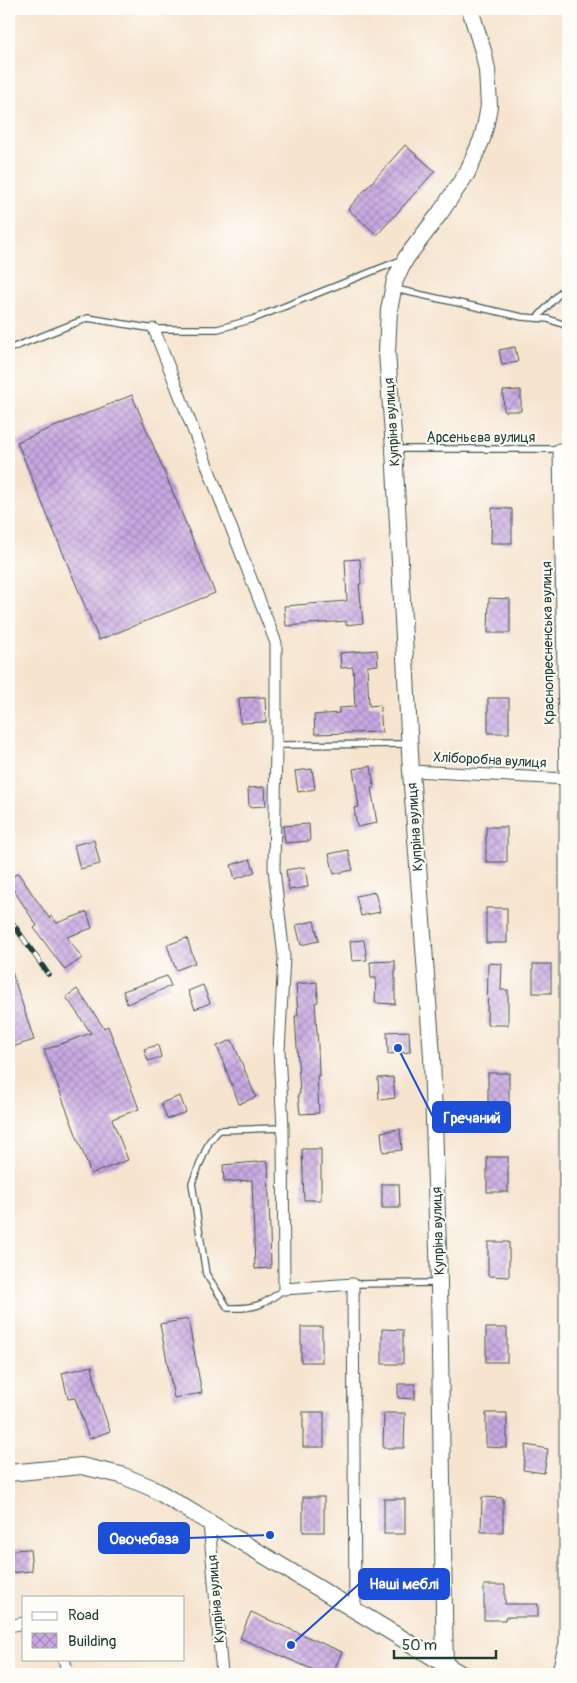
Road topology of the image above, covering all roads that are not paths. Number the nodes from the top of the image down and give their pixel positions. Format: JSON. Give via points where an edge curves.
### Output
{"nodes":[{"id":1,"x":470,"y":9,"type":"edge"},
{"id":2,"x":406,"y":258,"type":"junction"},
{"id":3,"x":568,"y":284,"type":"edge"},
{"id":4,"x":393,"y":289,"type":"junction"},
{"id":5,"x":536,"y":318,"type":"junction"},
{"id":6,"x":568,"y":326,"type":"edge"},
{"id":7,"x":154,"y":329,"type":"junction"},
{"id":8,"x":9,"y":349,"type":"edge"},
{"id":9,"x":394,"y":449,"type":"junction"},
{"id":10,"x":564,"y":449,"type":"edge"},
{"id":11,"x":410,"y":744,"type":"junction"},
{"id":12,"x":276,"y":745,"type":"junction"},
{"id":13,"x":411,"y":771,"type":"junction"},
{"id":14,"x":567,"y":779,"type":"edge"},
{"id":15,"x":282,"y":1128,"type":"junction"},
{"id":16,"x":440,"y":1283,"type":"junction"},
{"id":17,"x":353,"y":1284,"type":"junction"},
{"id":18,"x":284,"y":1289,"type":"junction"},
{"id":19,"x":9,"y":1473,"type":"edge"},
{"id":20,"x":209,"y":1523,"type":"junction"},
{"id":21,"x":355,"y":1610,"type":"junction"},
{"id":22,"x":22,"y":1623,"type":"edge"},
{"id":23,"x":9,"y":1626,"type":"edge"},
{"id":24,"x":64,"y":1660,"type":"edge"},
{"id":25,"x":445,"y":1670,"type":"edge"},
{"id":26,"x":68,"y":1674,"type":"edge"},
{"id":27,"x":222,"y":1674,"type":"edge"},
{"id":28,"x":461,"y":1674,"type":"edge"},
{"id":29,"x":557,"y":1674,"type":"edge"}],
"edges":[{"from":1,"to":2,"type":"main road","name":"Купріна вулиця","via":[[488,70],[489,106],[482,139],[467,172]]},
{"from":2,"to":4,"type":"main road","name":"Купріна вулиця"},
{"from":2,"to":7,"type":"lane","via":[[252,319],[218,329]]},
{"from":3,"to":5,"type":"lane"},
{"from":4,"to":5,"type":"lane"},
{"from":4,"to":9,"type":"main road","name":"Купріна вулиця","via":[[387,352]]},
{"from":5,"to":6,"type":"lane"},
{"from":7,"to":8,"type":"lane","via":[[88,318]]},
{"from":7,"to":12,"type":"street","via":[[276,643]]},
{"from":9,"to":10,"type":"lane","name":"Арсеньєва вулиця"},
{"from":9,"to":11,"type":"main road","name":"Купріна вулиця"},
{"from":10,"to":14,"type":"street","name":"Краснопресненська вулиця"},
{"from":11,"to":12,"type":"lane"},
{"from":11,"to":13,"type":"main road","name":"Купріна вулиця"},
{"from":12,"to":15,"type":"street","via":[[274,869],[284,958],[279,1051]]},
{"from":13,"to":14,"type":"street","name":"Хліборобна вулиця"},
{"from":13,"to":16,"type":"main road","name":"Купріна вулиця","via":[[432,1056]]},
{"from":14,"to":29,"type":"street","name":"Краснопресненська вулиця","via":[[566,1643]]},
{"from":15,"to":18,"type":"street"},
{"from":15,"to":18,"type":"lane","via":[[219,1130],[208,1142],[192,1183],[206,1274],[228,1308],[267,1303]]},
{"from":16,"to":17,"type":"lane"},
{"from":16,"to":25,"type":"main road","name":"Купріна вулиця"},
{"from":17,"to":18,"type":"street"},
{"from":17,"to":21,"type":"street"},
{"from":19,"to":20,"type":"main road","via":[[81,1466],[121,1475],[152,1488]]},
{"from":20,"to":21,"type":"main road"},
{"from":20,"to":27,"type":"street","name":"Купріна вулиця"},
{"from":21,"to":25,"type":"main road"},
{"from":22,"to":23,"type":"street"},
{"from":24,"to":26,"type":"street"},
{"from":25,"to":28,"type":"main road"}]}
